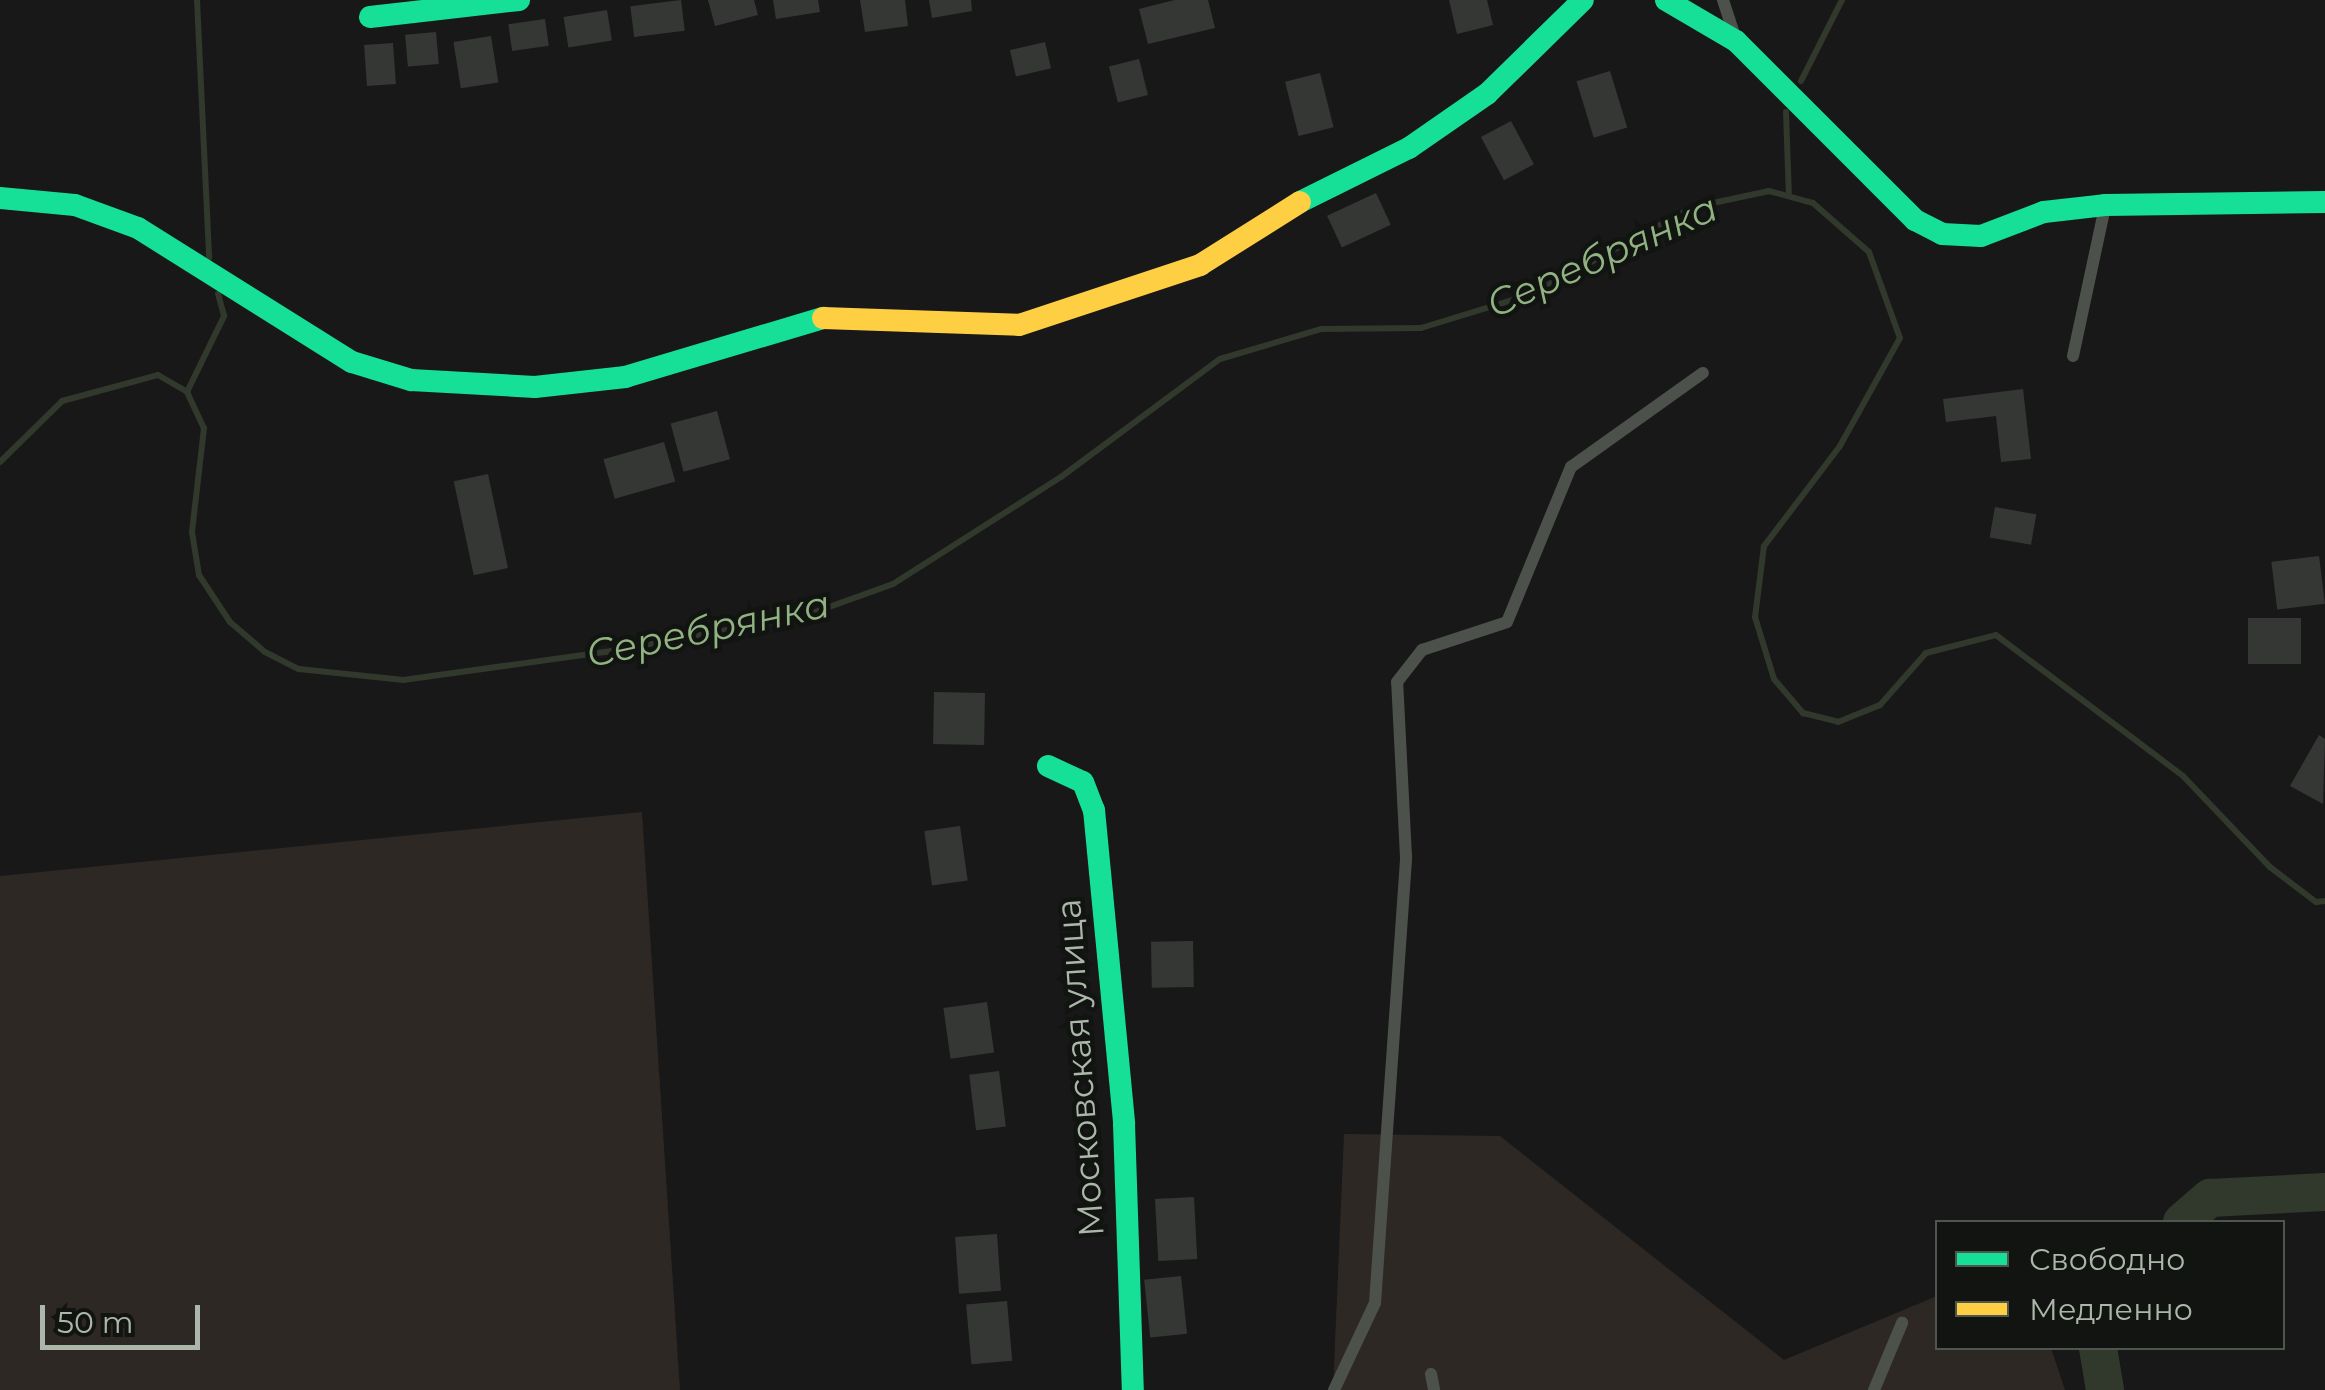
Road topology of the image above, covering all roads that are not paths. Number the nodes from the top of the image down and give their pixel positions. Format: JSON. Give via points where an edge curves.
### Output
{"nodes":[{"id":1,"x":519,"y":0,"type":"edge"},
{"id":2,"x":1582,"y":0,"type":"edge"},
{"id":3,"x":1666,"y":0,"type":"edge"},
{"id":4,"x":1722,"y":0,"type":"edge"},
{"id":5,"x":370,"y":17,"type":"dead end"},
{"id":6,"x":1736,"y":41,"type":"junction"},
{"id":7,"x":0,"y":198,"type":"edge"},
{"id":8,"x":2325,"y":202,"type":"edge"},
{"id":9,"x":2105,"y":205,"type":"junction"},
{"id":10,"x":2073,"y":356,"type":"dead end"},
{"id":11,"x":1703,"y":374,"type":"dead end"},
{"id":12,"x":1048,"y":766,"type":"dead end"},
{"id":13,"x":1902,"y":1323,"type":"dead end"},
{"id":14,"x":1432,"y":1374,"type":"dead end"},
{"id":15,"x":1133,"y":1390,"type":"edge"},
{"id":16,"x":1334,"y":1390,"type":"edge"},
{"id":17,"x":1434,"y":1390,"type":"edge"},
{"id":18,"x":1874,"y":1390,"type":"edge"}],
"edges":[{"from":1,"to":5,"type":"street"},
{"from":2,"to":7,"type":"street","via":[[1487,94],[1409,148],[1324,187],[1200,265],[1125,296],[1019,325],[854,312],[740,336],[682,364],[625,377],[535,387],[411,380],[352,362],[138,228],[75,205]]},
{"from":3,"to":6,"type":"street"},
{"from":4,"to":6,"type":"lane"},
{"from":6,"to":9,"type":"street","via":[[1915,220],[1942,234],[1981,236],[2044,212]]},
{"from":8,"to":9,"type":"street"},
{"from":9,"to":10,"type":"lane"},
{"from":11,"to":16,"type":"lane","via":[[1571,467],[1507,622],[1422,650],[1397,682],[1406,857],[1376,1303]]},
{"from":12,"to":15,"type":"street","name":"Московская улица","via":[[1083,782],[1094,810],[1124,1124]]},
{"from":13,"to":18,"type":"lane"},
{"from":14,"to":17,"type":"lane"}]}
